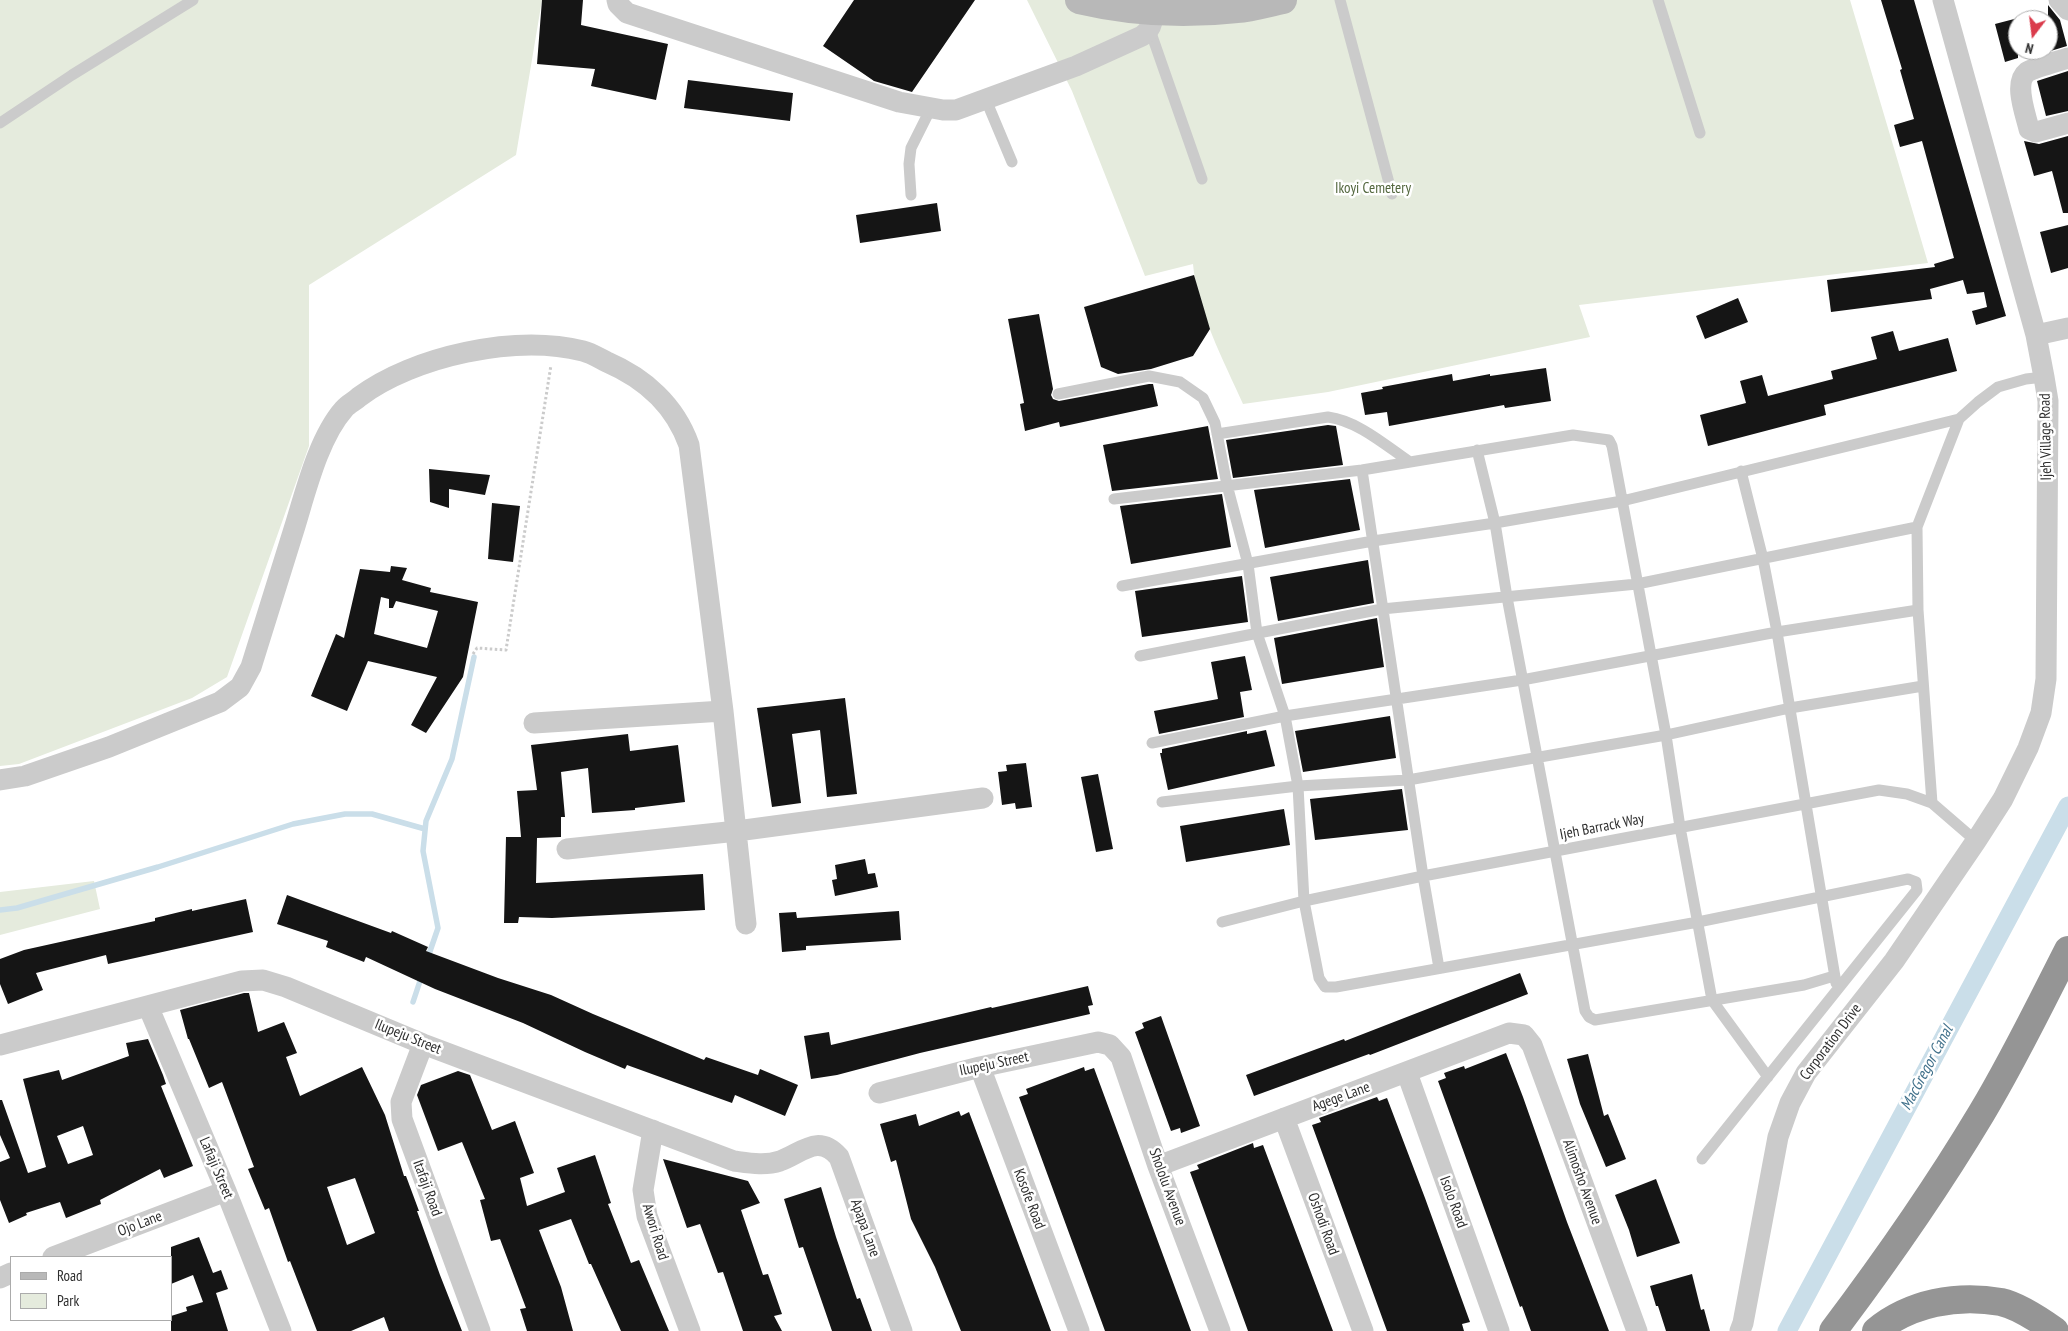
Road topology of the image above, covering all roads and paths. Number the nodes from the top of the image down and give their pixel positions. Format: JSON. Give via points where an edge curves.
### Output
{"nodes":[{"id":1,"x":193,"y":0,"type":"edge"},
{"id":2,"x":618,"y":0,"type":"edge"},
{"id":3,"x":1079,"y":0,"type":"edge"},
{"id":4,"x":1282,"y":0,"type":"edge"},
{"id":5,"x":1340,"y":0,"type":"edge"},
{"id":6,"x":1658,"y":0,"type":"edge"},
{"id":7,"x":1943,"y":0,"type":"edge"},
{"id":8,"x":2059,"y":0,"type":"edge"},
{"id":9,"x":2068,"y":10,"type":"edge"},
{"id":10,"x":1151,"y":14,"type":"edge"},
{"id":11,"x":2068,"y":58,"type":"edge"},
{"id":12,"x":986,"y":100,"type":"junction"},
{"id":13,"x":930,"y":108,"type":"junction"},
{"id":14,"x":0,"y":123,"type":"edge"},
{"id":15,"x":2068,"y":123,"type":"edge"},
{"id":16,"x":1700,"y":133,"type":"dead end"},
{"id":17,"x":1012,"y":162,"type":"dead end"},
{"id":18,"x":1202,"y":179,"type":"dead end"},
{"id":19,"x":1392,"y":194,"type":"dead end"},
{"id":20,"x":911,"y":195,"type":"dead end"},
{"id":21,"x":2068,"y":328,"type":"edge"},
{"id":22,"x":2036,"y":335,"type":"junction"},
{"id":23,"x":554,"y":347,"type":"junction"},
{"id":24,"x":2044,"y":377,"type":"junction"},
{"id":25,"x":1058,"y":394,"type":"dead end"},
{"id":26,"x":1959,"y":419,"type":"junction"},
{"id":27,"x":1217,"y":434,"type":"junction"},
{"id":28,"x":1477,"y":450,"type":"junction"},
{"id":29,"x":1410,"y":462,"type":"junction"},
{"id":30,"x":1362,"y":470,"type":"junction"},
{"id":31,"x":1741,"y":472,"type":"junction"},
{"id":32,"x":1227,"y":485,"type":"junction"},
{"id":33,"x":1114,"y":499,"type":"dead end"},
{"id":34,"x":1622,"y":501,"type":"junction"},
{"id":35,"x":1495,"y":523,"type":"junction"},
{"id":36,"x":1917,"y":527,"type":"junction"},
{"id":37,"x":1373,"y":541,"type":"junction"},
{"id":38,"x":1763,"y":559,"type":"junction"},
{"id":39,"x":1248,"y":564,"type":"junction"},
{"id":40,"x":1637,"y":584,"type":"junction"},
{"id":41,"x":1122,"y":586,"type":"dead end"},
{"id":42,"x":1507,"y":597,"type":"junction"},
{"id":43,"x":1382,"y":610,"type":"junction"},
{"id":44,"x":1918,"y":610,"type":"junction"},
{"id":45,"x":1777,"y":632,"type":"junction"},
{"id":46,"x":1257,"y":633,"type":"junction"},
{"id":47,"x":473,"y":654,"type":"dead end"},
{"id":48,"x":1140,"y":656,"type":"dead end"},
{"id":49,"x":1651,"y":656,"type":"junction"},
{"id":50,"x":1522,"y":680,"type":"junction"},
{"id":51,"x":1923,"y":686,"type":"junction"},
{"id":52,"x":1396,"y":700,"type":"junction"},
{"id":53,"x":1790,"y":708,"type":"junction"},
{"id":54,"x":723,"y":711,"type":"junction"},
{"id":55,"x":1285,"y":716,"type":"junction"},
{"id":56,"x":534,"y":723,"type":"dead end"},
{"id":57,"x":1666,"y":735,"type":"junction"},
{"id":58,"x":1152,"y":743,"type":"dead end"},
{"id":59,"x":1537,"y":758,"type":"junction"},
{"id":60,"x":0,"y":780,"type":"edge"},
{"id":61,"x":1408,"y":780,"type":"junction"},
{"id":62,"x":1298,"y":786,"type":"junction"},
{"id":63,"x":983,"y":798,"type":"dead end"},
{"id":64,"x":1162,"y":802,"type":"dead end"},
{"id":65,"x":1804,"y":803,"type":"junction"},
{"id":66,"x":1932,"y":803,"type":"junction"},
{"id":67,"x":1680,"y":827,"type":"junction"},
{"id":68,"x":737,"y":831,"type":"junction"},
{"id":69,"x":1976,"y":841,"type":"junction"},
{"id":70,"x":567,"y":849,"type":"dead end"},
{"id":71,"x":1554,"y":851,"type":"junction"},
{"id":72,"x":1423,"y":876,"type":"junction"},
{"id":73,"x":1821,"y":897,"type":"junction"},
{"id":74,"x":1304,"y":901,"type":"junction"},
{"id":75,"x":1222,"y":922,"type":"dead end"},
{"id":76,"x":1698,"y":922,"type":"junction"},
{"id":77,"x":746,"y":924,"type":"dead end"},
{"id":78,"x":1572,"y":945,"type":"junction"},
{"id":79,"x":2068,"y":950,"type":"edge"},
{"id":80,"x":1439,"y":968,"type":"junction"},
{"id":81,"x":1834,"y":976,"type":"junction"},
{"id":82,"x":1838,"y":989,"type":"junction"},
{"id":83,"x":1712,"y":1000,"type":"junction"},
{"id":84,"x":148,"y":1006,"type":"junction"},
{"id":85,"x":1524,"y":1035,"type":"joint"},
{"id":86,"x":423,"y":1044,"type":"junction"},
{"id":87,"x":0,"y":1045,"type":"edge"},
{"id":88,"x":1110,"y":1045,"type":"joint"},
{"id":89,"x":980,"y":1067,"type":"junction"},
{"id":90,"x":1406,"y":1073,"type":"junction"},
{"id":91,"x":1768,"y":1077,"type":"junction"},
{"id":92,"x":879,"y":1093,"type":"dead end"},
{"id":93,"x":1284,"y":1118,"type":"junction"},
{"id":94,"x":653,"y":1130,"type":"junction"},
{"id":95,"x":808,"y":1146,"type":"joint"},
{"id":96,"x":1702,"y":1159,"type":"dead end"},
{"id":97,"x":1158,"y":1166,"type":"junction"},
{"id":98,"x":226,"y":1191,"type":"junction"},
{"id":99,"x":56,"y":1256,"type":"edge"},
{"id":100,"x":276,"y":1329,"type":"edge"},
{"id":101,"x":480,"y":1331,"type":"edge"},
{"id":102,"x":690,"y":1331,"type":"edge"},
{"id":103,"x":902,"y":1331,"type":"edge"},
{"id":104,"x":1078,"y":1331,"type":"edge"},
{"id":105,"x":1220,"y":1331,"type":"edge"},
{"id":106,"x":1363,"y":1331,"type":"edge"},
{"id":107,"x":1500,"y":1331,"type":"edge"},
{"id":108,"x":1638,"y":1331,"type":"edge"},
{"id":109,"x":1740,"y":1331,"type":"edge"},
{"id":110,"x":1833,"y":1331,"type":"edge"},
{"id":111,"x":1876,"y":1331,"type":"edge"},
{"id":112,"x":2056,"y":1331,"type":"edge"}],
"edges":[{"from":1,"to":14,"type":"lane"},
{"from":2,"to":13,"type":"street","via":[[627,13],[899,102]]},
{"from":3,"to":10,"type":"main road"},
{"from":4,"to":10,"type":"main road","via":[[1239,9]]},
{"from":5,"to":19,"type":"lane"},
{"from":6,"to":16,"type":"lane"},
{"from":7,"to":22,"type":"street","name":"Ijeh Village Road"},
{"from":8,"to":9,"type":"street"},
{"from":10,"to":12,"type":"street","via":[[1142,36],[1076,66]]},
{"from":10,"to":18,"type":"lane"},
{"from":11,"to":15,"type":"street","via":[[2027,72],[2020,88],[2029,129],[2036,132]]},
{"from":12,"to":13,"type":"street","via":[[956,110]]},
{"from":12,"to":17,"type":"lane"},
{"from":13,"to":20,"type":"lane","via":[[911,148]]},
{"from":21,"to":22,"type":"street"},
{"from":22,"to":24,"type":"street","name":"Ijeh Village Road"},
{"from":23,"to":47,"type":"path","via":[[506,650],[477,648]]},
{"from":23,"to":54,"type":"street","via":[[584,351],[628,371],[652,389],[683,428],[689,445]]},
{"from":23,"to":60,"type":"street","via":[[504,347],[460,353],[413,367],[377,384],[344,408],[322,444],[251,667],[240,687],[220,702],[109,747],[25,776]]},
{"from":24,"to":26,"type":"lane","via":[[1998,387]]},
{"from":24,"to":69,"type":"street","name":"Ijeh Village Road","via":[[2048,401],[2046,669],[2041,713],[2003,799]]},
{"from":25,"to":27,"type":"lane","via":[[1149,376],[1180,382],[1203,398]]},
{"from":26,"to":31,"type":"lane"},
{"from":26,"to":36,"type":"lane"},
{"from":27,"to":29,"type":"lane","via":[[1328,417],[1340,419],[1377,439]]},
{"from":27,"to":32,"type":"lane"},
{"from":28,"to":29,"type":"lane"},
{"from":28,"to":34,"type":"lane","via":[[1573,435],[1608,440],[1612,446]]},
{"from":28,"to":35,"type":"lane"},
{"from":29,"to":30,"type":"lane"},
{"from":30,"to":32,"type":"lane"},
{"from":30,"to":37,"type":"lane"},
{"from":31,"to":34,"type":"lane"},
{"from":31,"to":38,"type":"lane"},
{"from":32,"to":33,"type":"lane"},
{"from":32,"to":39,"type":"lane"},
{"from":34,"to":35,"type":"lane"},
{"from":34,"to":40,"type":"lane"},
{"from":35,"to":37,"type":"lane"},
{"from":35,"to":42,"type":"lane"},
{"from":36,"to":38,"type":"lane"},
{"from":36,"to":44,"type":"lane"},
{"from":37,"to":39,"type":"lane"},
{"from":37,"to":43,"type":"lane"},
{"from":38,"to":40,"type":"lane"},
{"from":38,"to":45,"type":"lane"},
{"from":39,"to":41,"type":"lane"},
{"from":39,"to":46,"type":"lane"},
{"from":40,"to":42,"type":"lane"},
{"from":40,"to":49,"type":"lane"},
{"from":42,"to":43,"type":"lane"},
{"from":42,"to":50,"type":"lane"},
{"from":43,"to":46,"type":"lane"},
{"from":43,"to":52,"type":"lane"},
{"from":44,"to":45,"type":"lane"},
{"from":44,"to":51,"type":"lane"},
{"from":45,"to":49,"type":"lane"},
{"from":45,"to":53,"type":"lane"},
{"from":46,"to":48,"type":"lane"},
{"from":46,"to":55,"type":"lane"},
{"from":49,"to":50,"type":"lane"},
{"from":49,"to":57,"type":"lane"},
{"from":50,"to":52,"type":"lane"},
{"from":50,"to":59,"type":"lane"},
{"from":51,"to":53,"type":"lane"},
{"from":51,"to":66,"type":"lane"},
{"from":52,"to":55,"type":"lane"},
{"from":52,"to":61,"type":"lane"},
{"from":53,"to":57,"type":"lane"},
{"from":53,"to":65,"type":"lane"},
{"from":54,"to":56,"type":"street"},
{"from":54,"to":68,"type":"street"},
{"from":55,"to":58,"type":"lane"},
{"from":55,"to":62,"type":"lane"},
{"from":57,"to":59,"type":"lane"},
{"from":57,"to":67,"type":"lane"},
{"from":59,"to":61,"type":"lane"},
{"from":59,"to":71,"type":"lane"},
{"from":61,"to":62,"type":"lane"},
{"from":61,"to":72,"type":"lane"},
{"from":62,"to":64,"type":"lane"},
{"from":62,"to":74,"type":"lane"},
{"from":63,"to":68,"type":"street"},
{"from":65,"to":66,"type":"lane","name":"Ijeh Barrack Way","via":[[1879,790],[1907,794]]},
{"from":65,"to":67,"type":"lane","name":"Ijeh Barrack Way"},
{"from":65,"to":73,"type":"lane"},
{"from":66,"to":69,"type":"lane","name":"Ijeh Barrack Way"},
{"from":67,"to":71,"type":"lane","name":"Ijeh Barrack Way"},
{"from":67,"to":76,"type":"lane"},
{"from":68,"to":70,"type":"street"},
{"from":68,"to":77,"type":"street"},
{"from":69,"to":109,"type":"street","name":"Corporation Drive","via":[[1894,961],[1806,1073],[1790,1103],[1778,1137],[1759,1248]]},
{"from":71,"to":72,"type":"lane","name":"Ijeh Barrack Way"},
{"from":71,"to":78,"type":"lane"},
{"from":72,"to":74,"type":"lane","name":"Ijeh Barrack Way"},
{"from":72,"to":80,"type":"lane"},
{"from":73,"to":76,"type":"lane"},
{"from":73,"to":81,"type":"lane"},
{"from":73,"to":82,"type":"lane","via":[[1908,879],[1916,882],[1917,890]]},
{"from":74,"to":75,"type":"lane","name":"Ijeh Barrack Way"},
{"from":74,"to":80,"type":"lane","via":[[1319,978],[1325,987]]},
{"from":76,"to":78,"type":"lane"},
{"from":76,"to":83,"type":"lane"},
{"from":78,"to":80,"type":"lane"},
{"from":78,"to":83,"type":"lane","via":[[1584,1010],[1595,1020]]},
{"from":79,"to":110,"type":"highway","via":[[2016,1054],[1981,1114],[1937,1184]]},
{"from":81,"to":82,"type":"lane"},
{"from":81,"to":83,"type":"lane","via":[[1804,985]]},
{"from":82,"to":91,"type":"lane"},
{"from":83,"to":91,"type":"lane"},
{"from":84,"to":86,"type":"street","name":"Ilupeju Street","via":[[242,981],[263,980]]},
{"from":84,"to":87,"type":"street","name":"Ilupeju Street"},
{"from":84,"to":98,"type":"street","name":"Lafiaji Street"},
{"from":85,"to":90,"type":"street","name":"Agege Lane","via":[[1508,1033]]},
{"from":85,"to":108,"type":"street","name":"Alimosho Avenue","via":[[1532,1045]]},
{"from":86,"to":94,"type":"street","name":"Ilupeju Street"},
{"from":86,"to":101,"type":"street","name":"Itafaji Road","via":[[401,1102],[402,1119]]},
{"from":88,"to":89,"type":"street","name":"Ilupeju Street","via":[[1098,1042]]},
{"from":88,"to":97,"type":"street","name":"Shololu Avenue","via":[[1121,1057]]},
{"from":89,"to":92,"type":"street","name":"Ilupeju Street"},
{"from":89,"to":104,"type":"street","name":"Kosofe Road"},
{"from":90,"to":93,"type":"street","name":"Agege Lane"},
{"from":90,"to":107,"type":"street","name":"Isolo Road"},
{"from":91,"to":96,"type":"lane"},
{"from":93,"to":97,"type":"street","name":"Agege Lane"},
{"from":93,"to":106,"type":"street","name":"Oshodi Road"},
{"from":94,"to":95,"type":"street","name":"Ilupeju Street","via":[[734,1161],[758,1164],[780,1161]]},
{"from":94,"to":102,"type":"street","name":"Awori Road","via":[[643,1190],[647,1216]]},
{"from":95,"to":103,"type":"street","name":"Apapa Lane","via":[[823,1146],[839,1157]]},
{"from":97,"to":105,"type":"street","name":"Shololu Avenue"},
{"from":98,"to":99,"type":"street","name":"Ojo Lane"},
{"from":98,"to":100,"type":"street","name":"Lafiaji Street"},
{"from":111,"to":112,"type":"highway","via":[[1890,1319],[1927,1304],[1958,1299],[2002,1302]]}]}
